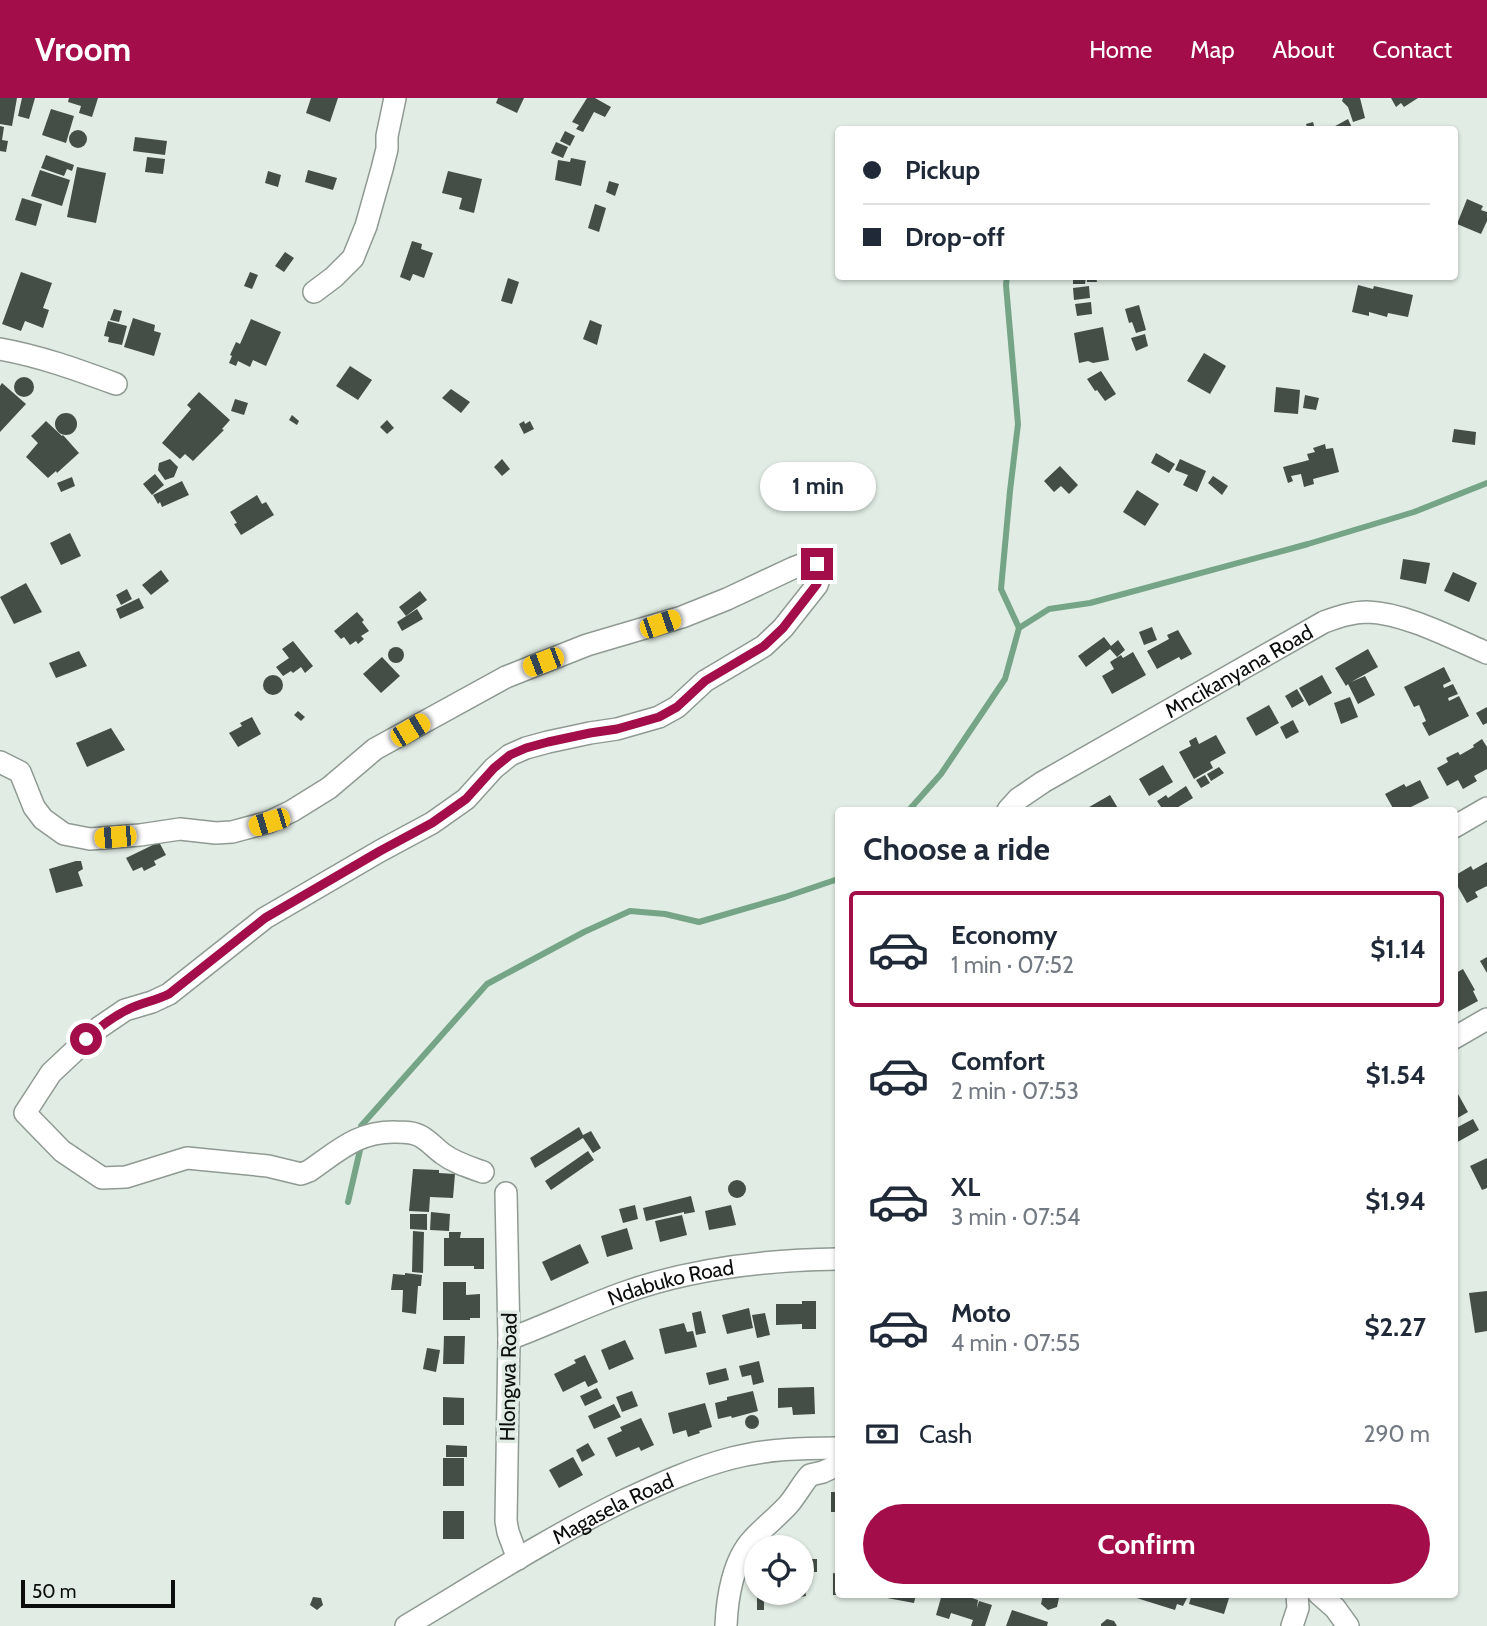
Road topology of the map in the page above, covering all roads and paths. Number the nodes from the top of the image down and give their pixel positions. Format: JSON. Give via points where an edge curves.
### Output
{"nodes":[{"id":1,"x":395,"y":98,"type":"edge"},
{"id":2,"x":314,"y":292,"type":"dead end"},
{"id":3,"x":0,"y":349,"type":"edge"},
{"id":4,"x":116,"y":384,"type":"dead end"},
{"id":5,"x":1487,"y":653,"type":"edge"},
{"id":6,"x":0,"y":762,"type":"edge"},
{"id":7,"x":1010,"y":807,"type":"edge"},
{"id":8,"x":1487,"y":808,"type":"edge"},
{"id":9,"x":1458,"y":825,"type":"edge"},
{"id":10,"x":1487,"y":1019,"type":"edge"},
{"id":11,"x":1458,"y":1036,"type":"edge"},
{"id":12,"x":483,"y":1172,"type":"dead end"},
{"id":13,"x":506,"y":1193,"type":"dead end"},
{"id":14,"x":835,"y":1259,"type":"edge"},
{"id":15,"x":509,"y":1339,"type":"junction"},
{"id":16,"x":835,"y":1448,"type":"edge"},
{"id":17,"x":835,"y":1466,"type":"edge"},
{"id":18,"x":518,"y":1559,"type":"junction"},
{"id":19,"x":1297,"y":1598,"type":"edge"},
{"id":20,"x":1324,"y":1598,"type":"edge"},
{"id":21,"x":406,"y":1626,"type":"edge"},
{"id":22,"x":726,"y":1626,"type":"edge"},
{"id":23,"x":1293,"y":1626,"type":"edge"},
{"id":24,"x":1348,"y":1626,"type":"edge"}],
"edges":[{"from":1,"to":2,"type":"street","via":[[382,169],[353,258]]},
{"from":3,"to":4,"type":"street"},
{"from":5,"to":7,"type":"street","name":"Mncikanyana Road","via":[[1395,617],[1367,612],[1342,615],[1043,782]]},
{"from":6,"to":12,"type":"street","via":[[20,772],[43,819],[64,834],[90,839],[180,829],[232,832],[292,811],[329,789],[375,749],[506,677],[587,645],[682,617],[801,565],[817,564],[822,570],[817,584],[783,628],[764,646],[705,681],[677,707],[659,717],[510,755],[466,799],[432,823],[265,918],[169,994],[125,1010],[100,1027],[51,1073],[25,1113],[62,1151],[102,1178],[126,1177],[187,1158],[301,1174],[366,1136],[393,1132],[415,1133],[445,1156]]},
{"from":8,"to":9,"type":"street"},
{"from":10,"to":11,"type":"street"},
{"from":13,"to":15,"type":"street","name":"Hlongwa Road"},
{"from":14,"to":15,"type":"street","name":"Ndabuko Road","via":[[758,1262],[676,1277]]},
{"from":15,"to":18,"type":"street","name":"Hlongwa Road","via":[[506,1521]]},
{"from":16,"to":18,"type":"street","name":"Magasela Road","via":[[761,1452],[666,1481]]},
{"from":17,"to":22,"type":"street","via":[[810,1475],[789,1504],[752,1540],[735,1573]]},
{"from":18,"to":21,"type":"street","name":"Magasela Road"},
{"from":19,"to":23,"type":"street"},
{"from":20,"to":24,"type":"street"}]}
